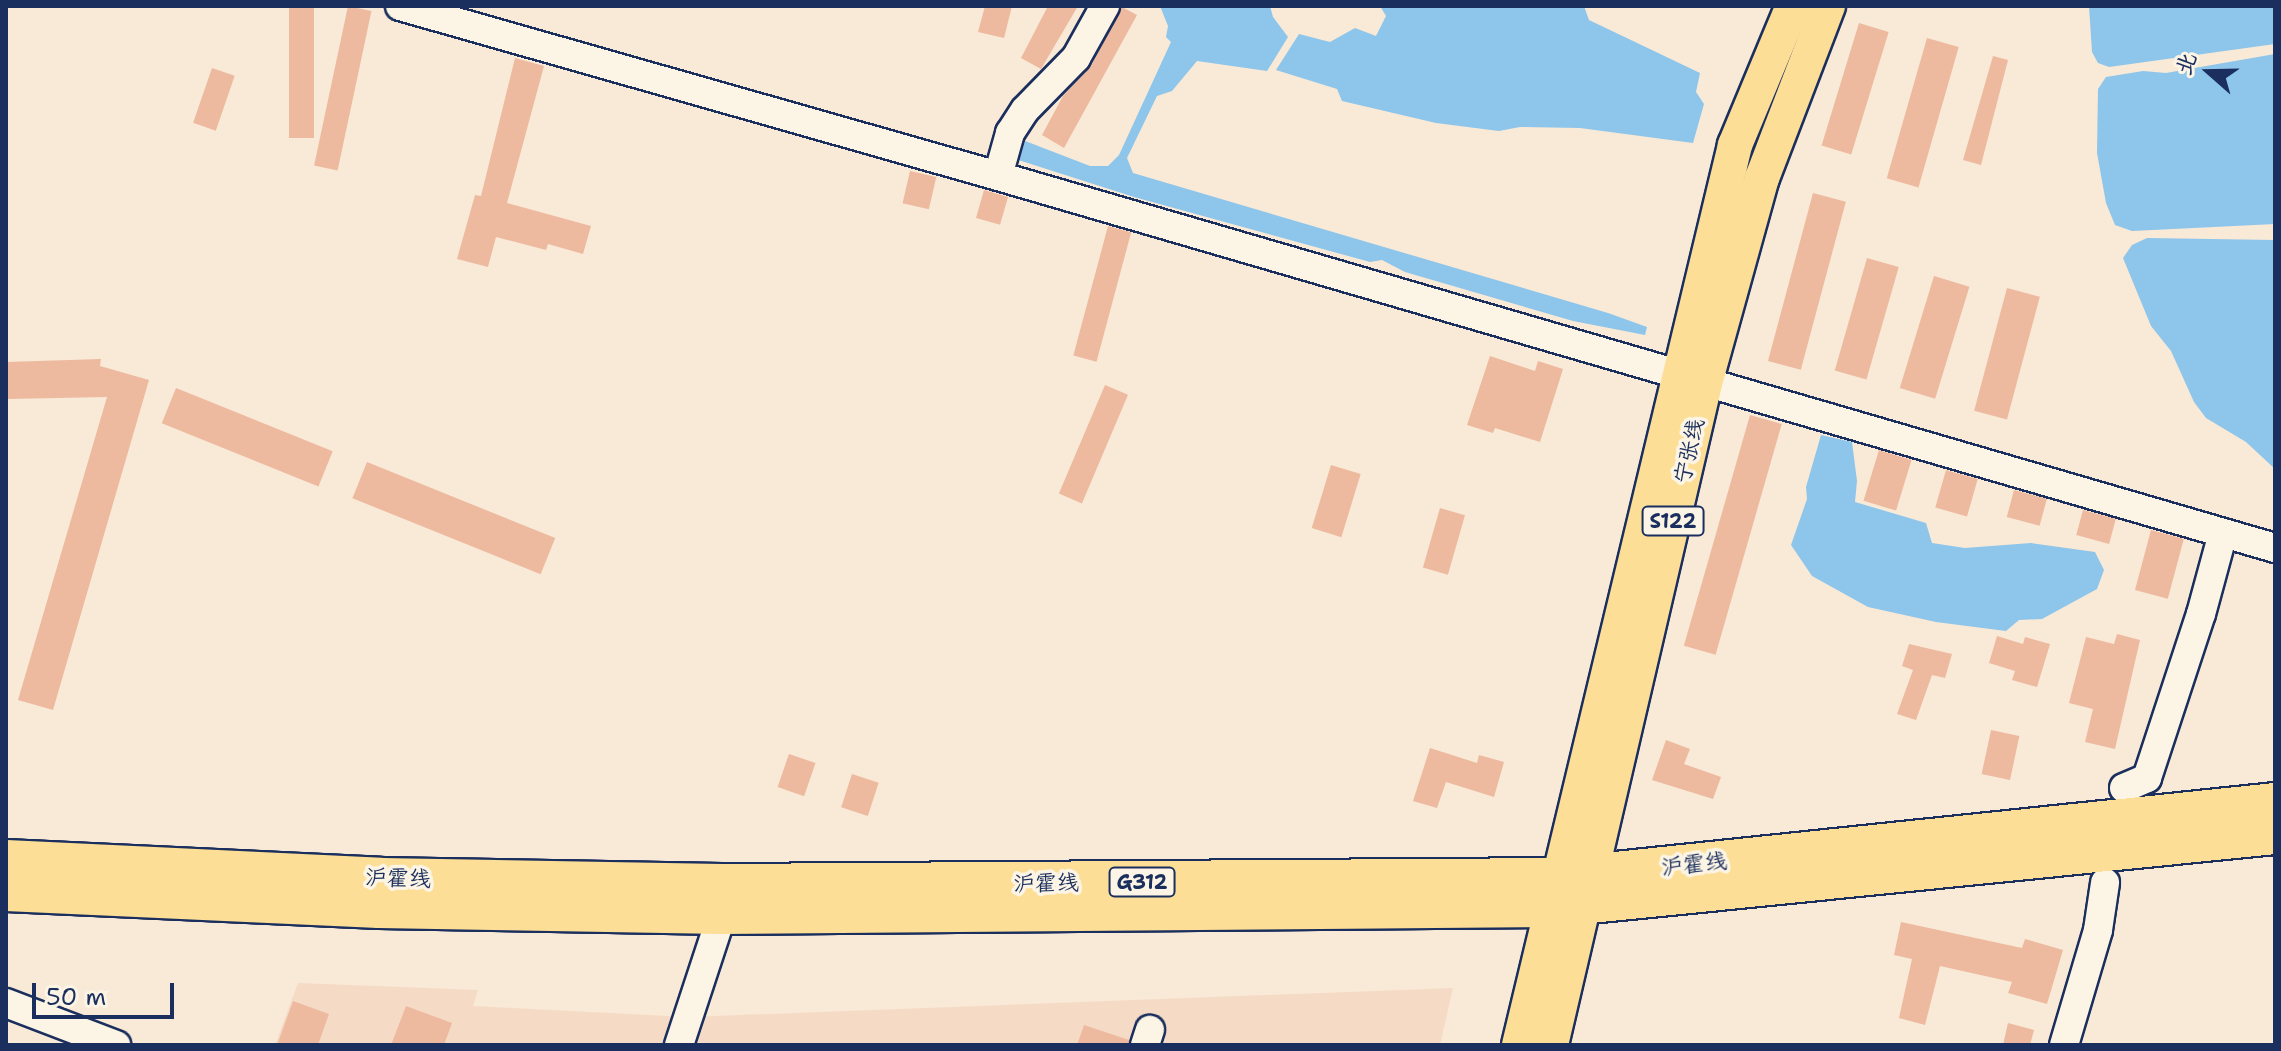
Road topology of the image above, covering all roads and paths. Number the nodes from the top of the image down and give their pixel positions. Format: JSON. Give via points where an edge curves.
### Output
{"nodes":[{"id":1,"x":400,"y":6,"type":"edge"},
{"id":2,"x":1105,"y":6,"type":"edge"},
{"id":3,"x":1793,"y":6,"type":"edge"},
{"id":4,"x":1828,"y":6,"type":"edge"},
{"id":5,"x":998,"y":176,"type":"junction"},
{"id":6,"x":1692,"y":379,"type":"junction"},
{"id":7,"x":2223,"y":533,"type":"junction"},
{"id":8,"x":2275,"y":548,"type":"edge"},
{"id":9,"x":2124,"y":788,"type":"dead end"},
{"id":10,"x":2275,"y":803,"type":"edge"},
{"id":11,"x":2275,"y":834,"type":"edge"},
{"id":12,"x":6,"y":860,"type":"edge"},
{"id":13,"x":2105,"y":883,"type":"dead end"},
{"id":14,"x":6,"y":891,"type":"edge"},
{"id":15,"x":1571,"y":891,"type":"junction"},
{"id":16,"x":722,"y":899,"type":"junction"},
{"id":17,"x":6,"y":1003,"type":"edge"},
{"id":18,"x":116,"y":1045,"type":"edge"},
{"id":19,"x":679,"y":1045,"type":"edge"},
{"id":20,"x":1519,"y":1045,"type":"edge"},
{"id":21,"x":1551,"y":1045,"type":"edge"},
{"id":22,"x":2064,"y":1045,"type":"edge"}],
"edges":[{"from":1,"to":5,"type":"street"},
{"from":2,"to":5,"type":"street","via":[[1076,58],[1010,133]]},
{"from":3,"to":6,"type":"main road","name":"宁张线","number":"S122","via":[[1735,145]]},
{"from":4,"to":6,"type":"main road","name":"宁张线","number":"S122"},
{"from":5,"to":6,"type":"street"},
{"from":6,"to":7,"type":"street"},
{"from":6,"to":15,"type":"main road","name":"宁张线","number":"S122"},
{"from":7,"to":8,"type":"street"},
{"from":7,"to":9,"type":"street","via":[[2147,778]]},
{"from":10,"to":15,"type":"highway","name":"沪霍线","number":"G312"},
{"from":11,"to":15,"type":"highway","name":"沪霍线","number":"G312"},
{"from":12,"to":16,"type":"highway","name":"沪霍线","number":"G312"},
{"from":13,"to":22,"type":"street","via":[[2098,930]]},
{"from":14,"to":16,"type":"highway","name":"沪霍线","number":"G312","via":[[379,908]]},
{"from":15,"to":16,"type":"highway","name":"沪霍线","number":"G312"},
{"from":15,"to":20,"type":"main road","name":"宁张线","number":"S122"},
{"from":15,"to":21,"type":"main road","name":"宁张线","number":"S122"},
{"from":16,"to":19,"type":"street"},
{"from":17,"to":18,"type":"street"}]}
